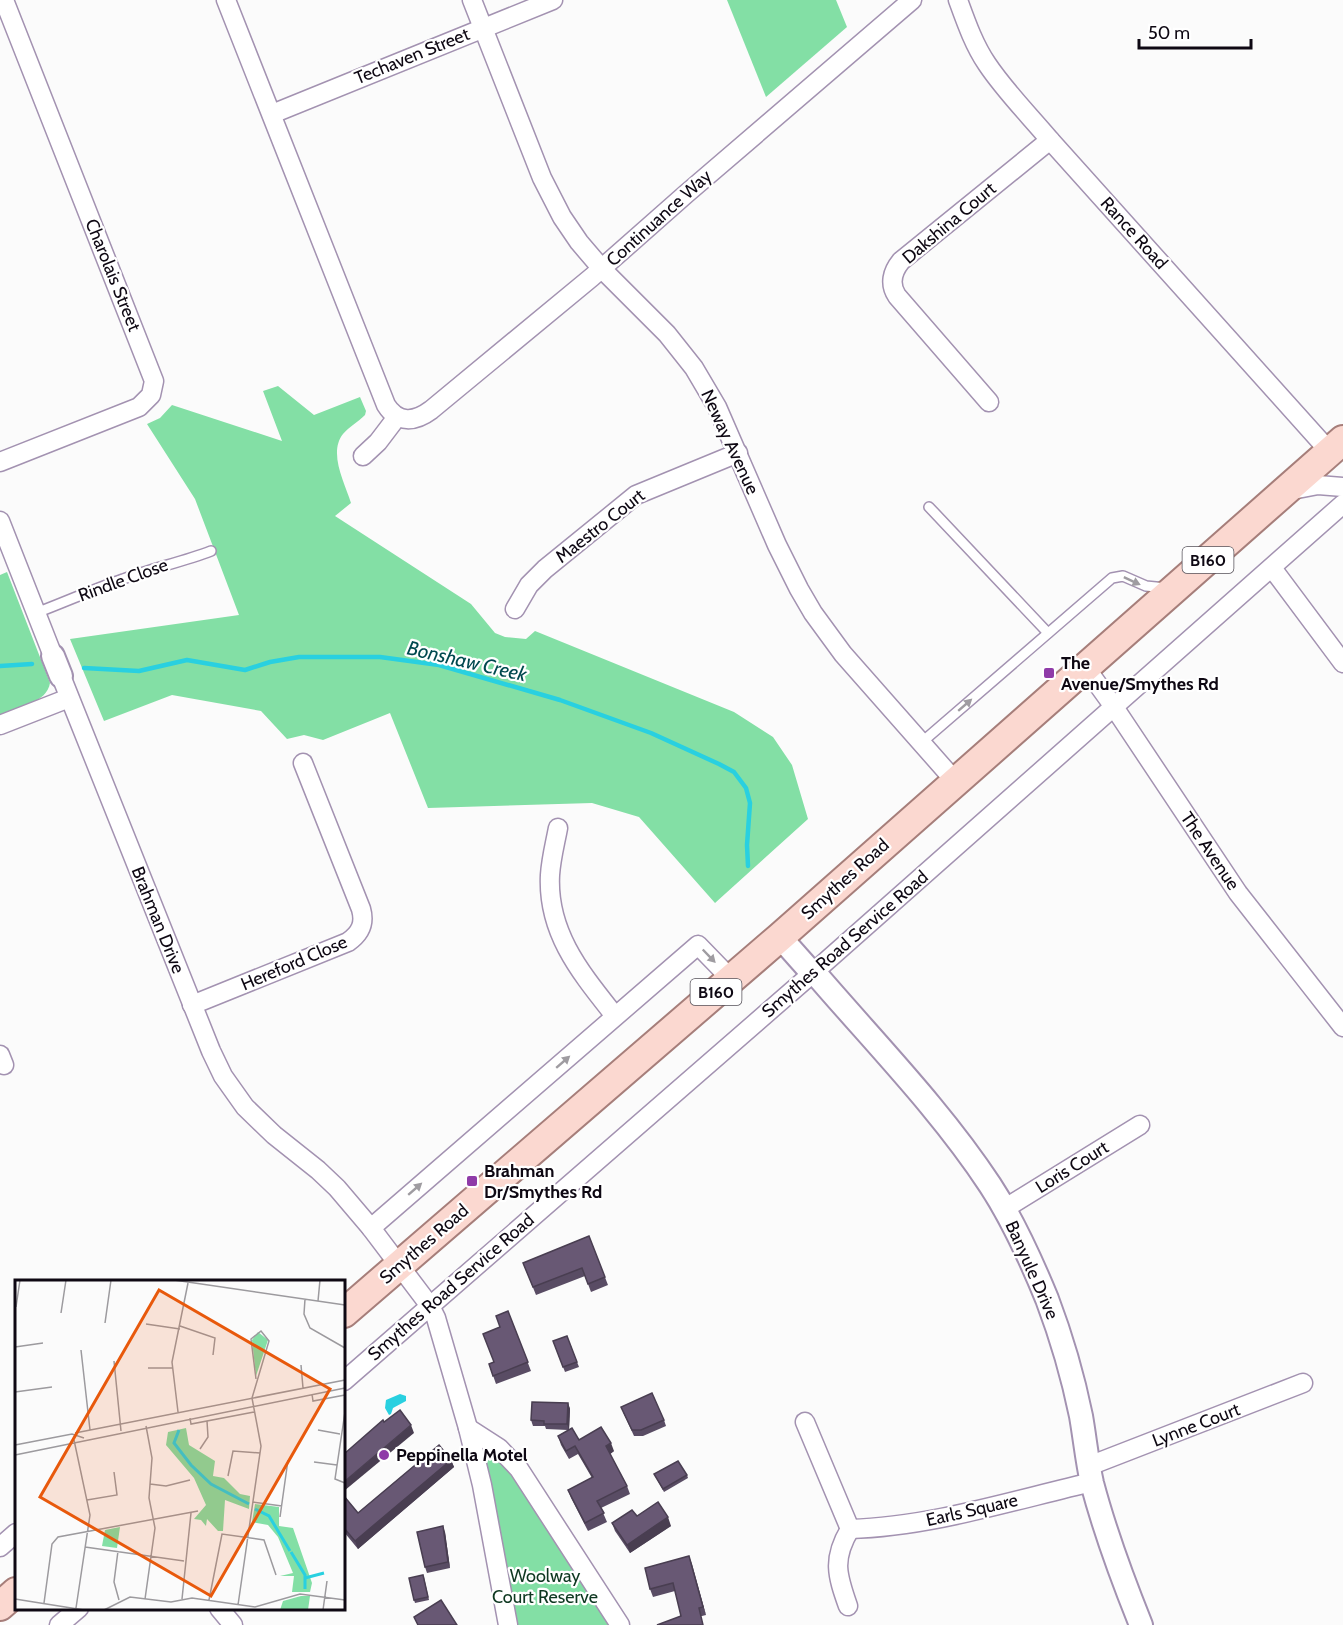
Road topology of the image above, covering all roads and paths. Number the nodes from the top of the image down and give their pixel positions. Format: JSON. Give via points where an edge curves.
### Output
{"nodes":[{"id":1,"x":4,"y":0,"type":"edge"},
{"id":2,"x":226,"y":0,"type":"edge"},
{"id":3,"x":472,"y":0,"type":"edge"},
{"id":4,"x":553,"y":0,"type":"edge"},
{"id":5,"x":912,"y":0,"type":"edge"},
{"id":6,"x":958,"y":0,"type":"edge"},
{"id":7,"x":483,"y":27,"type":"junction"},
{"id":8,"x":272,"y":114,"type":"junction"},
{"id":9,"x":1050,"y":140,"type":"junction"},
{"id":10,"x":602,"y":269,"type":"junction"},
{"id":11,"x":989,"y":402,"type":"dead end"},
{"id":12,"x":397,"y":417,"type":"junction"},
{"id":13,"x":1339,"y":445,"type":"edge"},
{"id":14,"x":738,"y":453,"type":"junction"},
{"id":15,"x":363,"y":456,"type":"dead end"},
{"id":16,"x":0,"y":462,"type":"edge"},
{"id":17,"x":1343,"y":487,"type":"edge"},
{"id":18,"x":1281,"y":495,"type":"junction"},
{"id":19,"x":1343,"y":504,"type":"edge"},
{"id":20,"x":929,"y":507,"type":"dead end"},
{"id":21,"x":0,"y":521,"type":"edge"},
{"id":22,"x":212,"y":551,"type":"dead end"},
{"id":23,"x":1272,"y":568,"type":"junction"},
{"id":24,"x":1175,"y":588,"type":"junction"},
{"id":25,"x":515,"y":609,"type":"dead end"},
{"id":26,"x":36,"y":613,"type":"junction"},
{"id":27,"x":1048,"y":633,"type":"junction"},
{"id":28,"x":1343,"y":663,"type":"edge"},
{"id":29,"x":1086,"y":668,"type":"junction"},
{"id":30,"x":69,"y":698,"type":"junction"},
{"id":31,"x":1114,"y":706,"type":"junction"},
{"id":32,"x":0,"y":725,"type":"edge"},
{"id":33,"x":921,"y":743,"type":"junction"},
{"id":34,"x":303,"y":764,"type":"dead end"},
{"id":35,"x":955,"y":781,"type":"junction"},
{"id":36,"x":558,"y":828,"type":"dead end"},
{"id":37,"x":780,"y":937,"type":"junction"},
{"id":38,"x":813,"y":972,"type":"junction"},
{"id":39,"x":731,"y":979,"type":"junction"},
{"id":40,"x":192,"y":1005,"type":"junction"},
{"id":41,"x":615,"y":1016,"type":"junction"},
{"id":42,"x":1343,"y":1027,"type":"edge"},
{"id":43,"x":1140,"y":1125,"type":"dead end"},
{"id":44,"x":1004,"y":1209,"type":"junction"},
{"id":45,"x":371,"y":1228,"type":"junction"},
{"id":46,"x":400,"y":1265,"type":"junction"},
{"id":47,"x":430,"y":1306,"type":"junction"},
{"id":48,"x":345,"y":1311,"type":"edge"},
{"id":49,"x":345,"y":1380,"type":"edge"},
{"id":50,"x":1303,"y":1383,"type":"dead end"},
{"id":51,"x":805,"y":1422,"type":"dead end"},
{"id":52,"x":468,"y":1428,"type":"junction"},
{"id":53,"x":1091,"y":1474,"type":"junction"},
{"id":54,"x":850,"y":1529,"type":"junction"},
{"id":55,"x":15,"y":1534,"type":"edge"},
{"id":56,"x":0,"y":1547,"type":"edge"},
{"id":57,"x":15,"y":1593,"type":"edge"},
{"id":58,"x":0,"y":1606,"type":"edge"},
{"id":59,"x":848,"y":1606,"type":"dead end"},
{"id":60,"x":77,"y":1610,"type":"edge"},
{"id":61,"x":221,"y":1610,"type":"edge"},
{"id":62,"x":59,"y":1625,"type":"edge"},
{"id":63,"x":233,"y":1625,"type":"edge"},
{"id":64,"x":508,"y":1625,"type":"edge"},
{"id":65,"x":620,"y":1625,"type":"edge"},
{"id":66,"x":1141,"y":1625,"type":"edge"}],
"edges":[{"from":1,"to":16,"type":"street","name":"Charolais Street","via":[[154,384],[151,395],[139,407]]},
{"from":2,"to":8,"type":"street"},
{"from":3,"to":7,"type":"street","name":"Neway Avenue"},
{"from":4,"to":7,"type":"street","name":"Techaven Street"},
{"from":5,"to":10,"type":"street","name":"Continuance Way"},
{"from":6,"to":9,"type":"street","name":"Rance Road","via":[[987,63]]},
{"from":7,"to":8,"type":"street","name":"Techaven Street"},
{"from":7,"to":10,"type":"street","name":"Neway Avenue","via":[[549,192],[570,229]]},
{"from":8,"to":12,"type":"street","via":[[385,402]]},
{"from":9,"to":11,"type":"street","name":"Dakshina Court","via":[[901,261],[893,276],[897,296]]},
{"from":9,"to":13,"type":"street","name":"Rance Road"},
{"from":10,"to":12,"type":"street","name":"Continuance Way","via":[[425,415],[410,420]]},
{"from":10,"to":14,"type":"street","name":"Neway Avenue","via":[[681,351],[706,387]]},
{"from":12,"to":15,"type":"street"},
{"from":13,"to":18,"type":"main road","name":"Smythes Road","number":"B160"},
{"from":14,"to":25,"type":"street","name":"Maestro Court","via":[[636,495],[545,569],[529,585]]},
{"from":14,"to":33,"type":"street","name":"Neway Avenue","via":[[788,569],[813,613],[843,654]]},
{"from":17,"to":18,"type":"street","via":[[1311,485]]},
{"from":18,"to":24,"type":"main road","name":"Smythes Road","number":"B160"},
{"from":19,"to":23,"type":"street","name":"Smythes Road Service Road"},
{"from":20,"to":27,"type":"lane"},
{"from":21,"to":26,"type":"street","name":"Brahman Drive"},
{"from":22,"to":26,"type":"lane","name":"Rindle Close","via":[[124,578]]},
{"from":23,"to":28,"type":"street"},
{"from":23,"to":31,"type":"street","name":"Smythes Road Service Road"},
{"from":27,"to":24,"type":"lane","one_way":true,"via":[[1115,577],[1123,576],[1153,588]]},
{"from":24,"to":29,"type":"main road","name":"Smythes Road","number":"B160"},
{"from":26,"to":30,"type":"street","name":"Brahman Drive"},
{"from":33,"to":27,"type":"lane","one_way":true},
{"from":29,"to":31,"type":"street","name":"The Avenue"},
{"from":29,"to":35,"type":"main road","name":"Smythes Road","number":"B160"},
{"from":30,"to":32,"type":"street"},
{"from":30,"to":40,"type":"street","name":"Brahman Drive"},
{"from":31,"to":38,"type":"street","name":"Smythes Road Service Road"},
{"from":31,"to":42,"type":"street","name":"The Avenue","via":[[1233,886]]},
{"from":33,"to":35,"type":"street","name":"Neway Avenue"},
{"from":34,"to":40,"type":"street","name":"Hereford Close","via":[[361,909],[360,930],[348,942]]},
{"from":35,"to":37,"type":"main road","name":"Smythes Road","number":"B160"},
{"from":36,"to":41,"type":"street","via":[[550,881],[557,925],[575,965]]},
{"from":37,"to":38,"type":"street","name":"Banyule Drive"},
{"from":37,"to":39,"type":"main road","name":"Smythes Road","number":"B160"},
{"from":38,"to":44,"type":"street","name":"Banyule Drive","via":[[950,1130]]},
{"from":38,"to":47,"type":"street","name":"Smythes Road Service Road"},
{"from":41,"to":39,"type":"street","one_way":true,"via":[[698,945]]},
{"from":39,"to":46,"type":"main road","name":"Smythes Road","number":"B160"},
{"from":40,"to":45,"type":"street","name":"Brahman Drive","via":[[223,1076],[245,1107],[328,1179]]},
{"from":45,"to":41,"type":"street","one_way":true},
{"from":43,"to":44,"type":"street","name":"Loris Court"},
{"from":44,"to":53,"type":"street","name":"Banyule Drive","via":[[1038,1278],[1056,1326],[1077,1401]]},
{"from":45,"to":46,"type":"street","name":"Brahman Drive"},
{"from":46,"to":47,"type":"street","name":"Brahman Drive"},
{"from":46,"to":48,"type":"main road","name":"Smythes Road","number":"B160"},
{"from":47,"to":49,"type":"street","name":"Smythes Road Service Road"},
{"from":47,"to":52,"type":"street","name":"Brahman Drive"},
{"from":50,"to":53,"type":"street","name":"Lynne Court"},
{"from":51,"to":54,"type":"street"},
{"from":52,"to":64,"type":"street","name":"Brahman Drive","via":[[485,1496]]},
{"from":52,"to":65,"type":"street","via":[[499,1448],[519,1469]]},
{"from":53,"to":54,"type":"street","name":"Earls Square","via":[[930,1520]]},
{"from":53,"to":66,"type":"street","name":"Banyule Drive","via":[[1110,1545]]},
{"from":54,"to":59,"type":"street","via":[[837,1563]]},
{"from":55,"to":56,"type":"street"},
{"from":57,"to":58,"type":"main road"},
{"from":60,"to":62,"type":"street"},
{"from":61,"to":63,"type":"street"}]}
